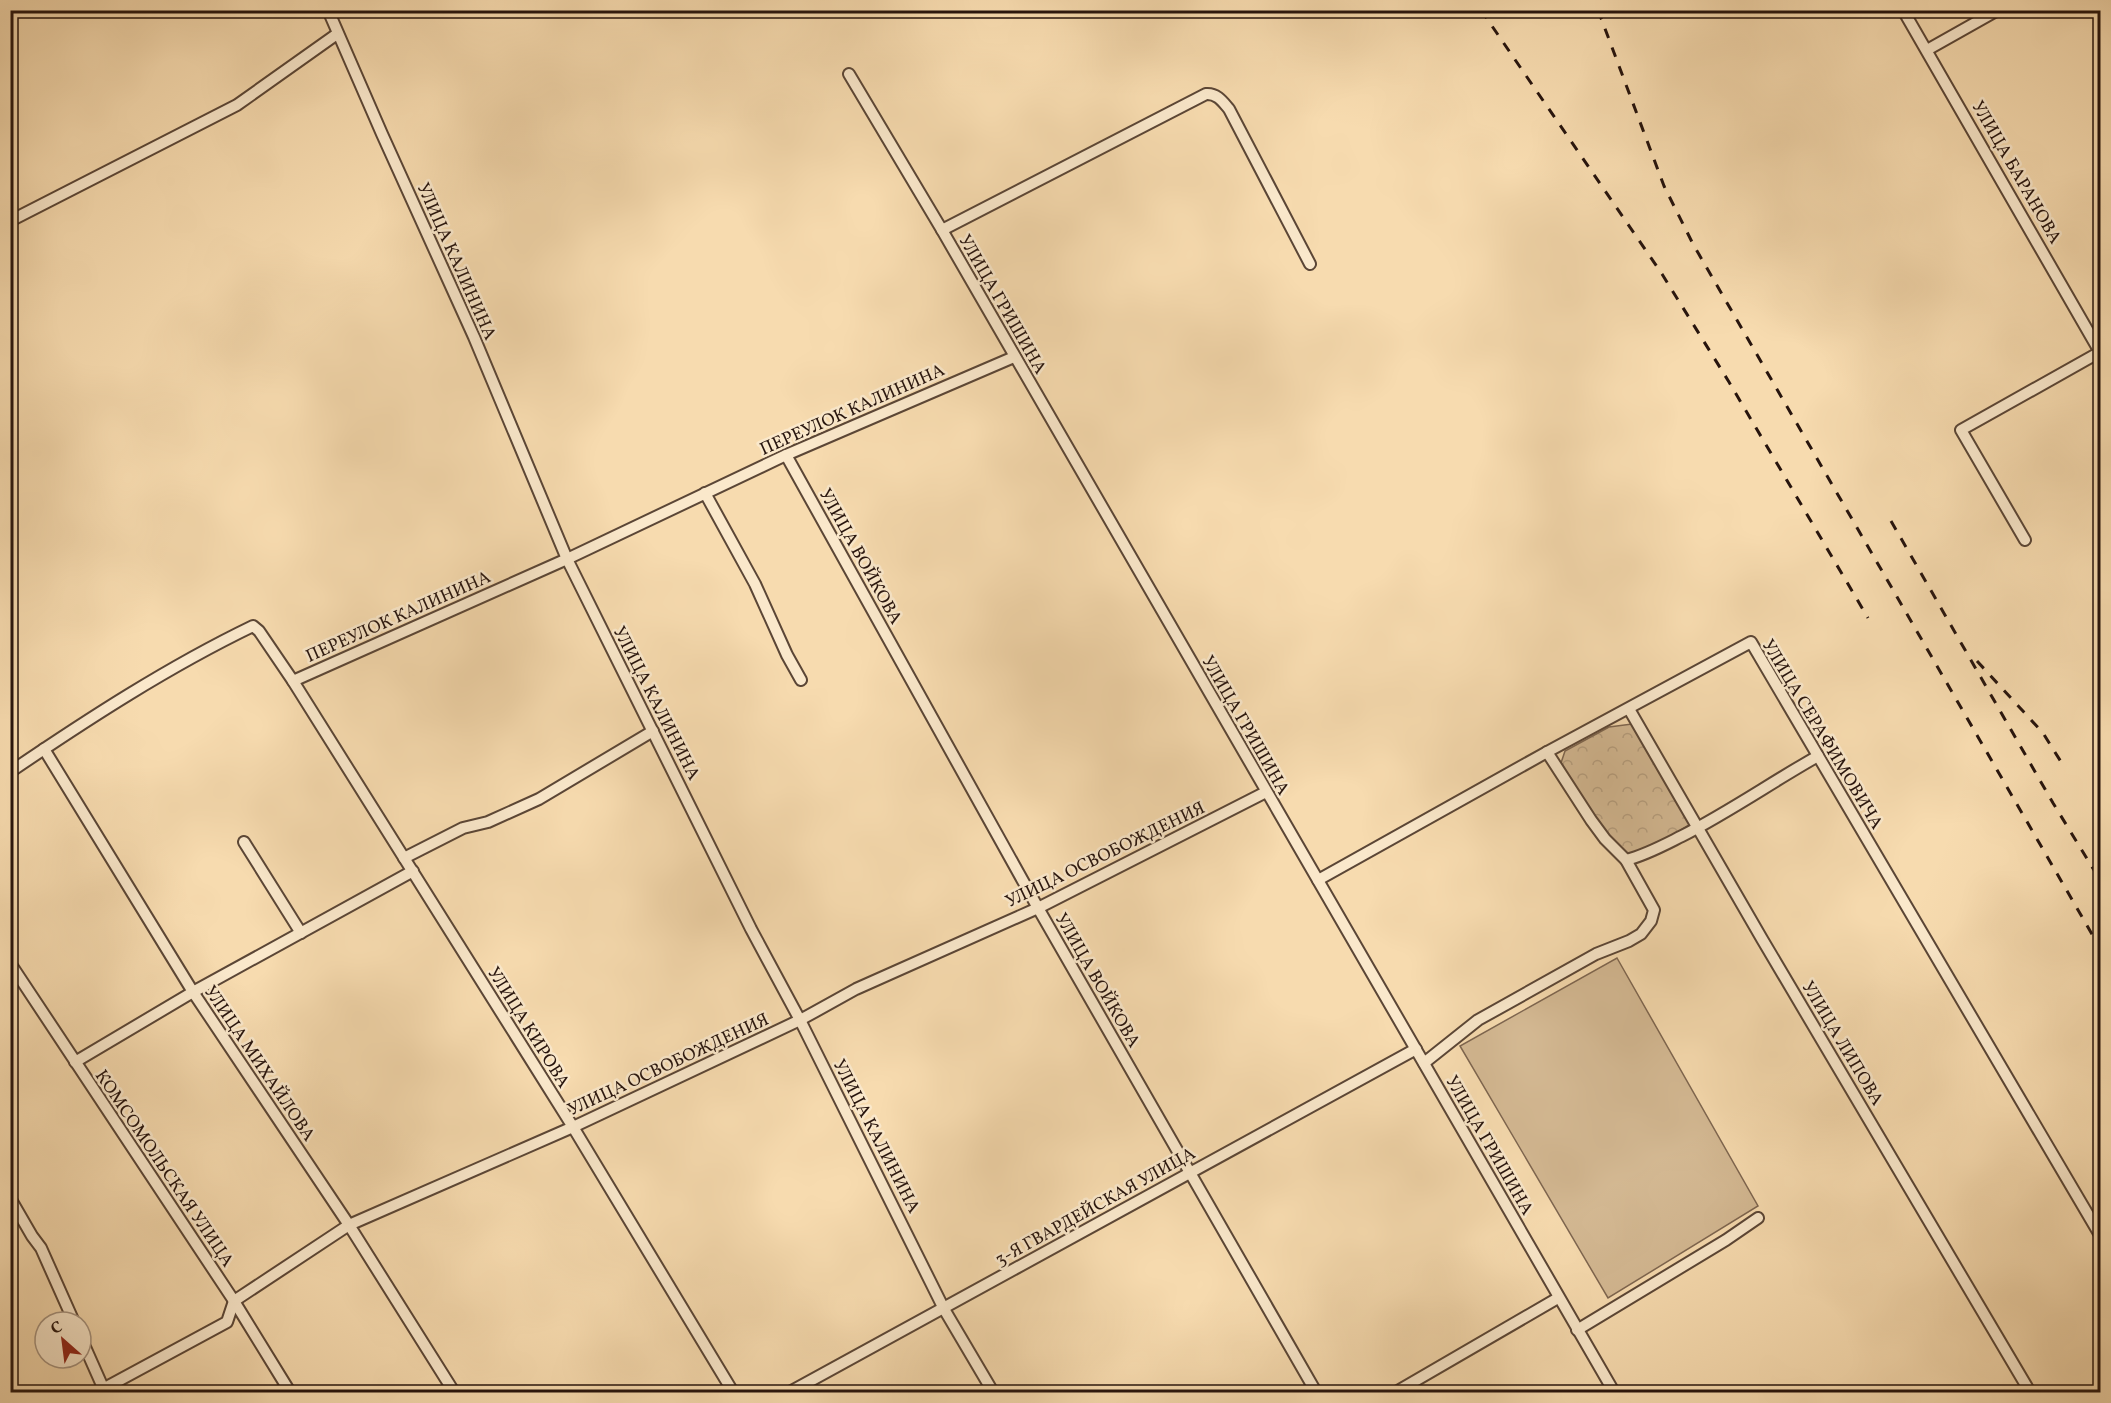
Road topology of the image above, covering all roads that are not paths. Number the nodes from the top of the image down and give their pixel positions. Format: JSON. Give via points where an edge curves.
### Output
{"nodes":[{"id":1,"x":328,"y":10,"type":"edge"},
{"id":2,"x":1904,"y":10,"type":"edge"},
{"id":3,"x":1998,"y":10,"type":"edge"},
{"id":4,"x":337,"y":34,"type":"junction"},
{"id":5,"x":1927,"y":50,"type":"junction"},
{"id":6,"x":849,"y":74,"type":"dead end"},
{"id":7,"x":10,"y":221,"type":"edge"},
{"id":8,"x":942,"y":230,"type":"junction"},
{"id":9,"x":1310,"y":264,"type":"dead end"},
{"id":10,"x":2100,"y":352,"type":"edge"},
{"id":11,"x":1014,"y":357,"type":"junction"},
{"id":12,"x":786,"y":455,"type":"junction"},
{"id":13,"x":705,"y":493,"type":"junction"},
{"id":14,"x":2025,"y":540,"type":"dead end"},
{"id":15,"x":567,"y":559,"type":"junction"},
{"id":16,"x":801,"y":680,"type":"dead end"},
{"id":17,"x":293,"y":681,"type":"junction"},
{"id":18,"x":1629,"y":709,"type":"junction"},
{"id":19,"x":653,"y":731,"type":"junction"},
{"id":20,"x":44,"y":749,"type":"junction"},
{"id":21,"x":1547,"y":752,"type":"junction"},
{"id":22,"x":1818,"y":756,"type":"junction"},
{"id":23,"x":10,"y":772,"type":"edge"},
{"id":24,"x":1266,"y":792,"type":"junction"},
{"id":25,"x":1698,"y":827,"type":"junction"},
{"id":26,"x":244,"y":842,"type":"dead end"},
{"id":27,"x":404,"y":858,"type":"junction"},
{"id":28,"x":1626,"y":860,"type":"junction"},
{"id":29,"x":413,"y":871,"type":"junction"},
{"id":30,"x":1318,"y":880,"type":"junction"},
{"id":31,"x":1038,"y":908,"type":"junction"},
{"id":32,"x":302,"y":933,"type":"junction"},
{"id":33,"x":10,"y":963,"type":"edge"},
{"id":34,"x":193,"y":992,"type":"junction"},
{"id":35,"x":800,"y":1020,"type":"junction"},
{"id":36,"x":1416,"y":1049,"type":"junction"},
{"id":37,"x":75,"y":1062,"type":"junction"},
{"id":38,"x":1424,"y":1063,"type":"junction"},
{"id":39,"x":573,"y":1127,"type":"junction"},
{"id":40,"x":1190,"y":1173,"type":"junction"},
{"id":41,"x":10,"y":1198,"type":"edge"},
{"id":42,"x":1758,"y":1218,"type":"dead end"},
{"id":43,"x":349,"y":1225,"type":"junction"},
{"id":44,"x":2100,"y":1235,"type":"edge"},
{"id":45,"x":1558,"y":1298,"type":"junction"},
{"id":46,"x":234,"y":1301,"type":"junction"},
{"id":47,"x":944,"y":1309,"type":"junction"},
{"id":48,"x":69,"y":1310,"type":"edge"},
{"id":49,"x":1576,"y":1330,"type":"junction"},
{"id":50,"x":93,"y":1366,"type":"edge"},
{"id":51,"x":104,"y":1391,"type":"edge"},
{"id":52,"x":290,"y":1392,"type":"edge"},
{"id":53,"x":454,"y":1392,"type":"edge"},
{"id":54,"x":733,"y":1392,"type":"edge"},
{"id":55,"x":790,"y":1392,"type":"edge"},
{"id":56,"x":993,"y":1392,"type":"edge"},
{"id":57,"x":1316,"y":1392,"type":"edge"},
{"id":58,"x":1396,"y":1392,"type":"edge"},
{"id":59,"x":1614,"y":1392,"type":"edge"},
{"id":60,"x":2030,"y":1392,"type":"edge"}],
"edges":[{"from":1,"to":4,"type":"street","name":"УЛИЦА КАЛИНИНА"},
{"from":2,"to":5,"type":"street","name":"УЛИЦА БАРАНОВА"},
{"from":3,"to":5,"type":"street"},
{"from":4,"to":7,"type":"street","via":[[237,105]]},
{"from":4,"to":15,"type":"street","name":"УЛИЦА КАЛИНИНА","via":[[474,337]]},
{"from":5,"to":10,"type":"street","name":"УЛИЦА БАРАНОВА"},
{"from":6,"to":8,"type":"street","name":"УЛИЦА ГРИШИНА"},
{"from":8,"to":9,"type":"street","via":[[1210,94],[1229,109]]},
{"from":8,"to":11,"type":"street","name":"УЛИЦА ГРИШИНА"},
{"from":10,"to":14,"type":"street","via":[[1961,430]]},
{"from":11,"to":12,"type":"street","name":"ПЕРЕУЛОК КАЛИНИНА"},
{"from":11,"to":24,"type":"street","name":"УЛИЦА ГРИШИНА"},
{"from":12,"to":13,"type":"street","name":"ПЕРЕУЛОК КАЛИНИНА"},
{"from":12,"to":31,"type":"street","name":"УЛИЦА ВОЙКОВА"},
{"from":13,"to":15,"type":"street","name":"ПЕРЕУЛОК КАЛИНИНА"},
{"from":13,"to":16,"type":"street"},
{"from":15,"to":17,"type":"street","name":"ПЕРЕУЛОК КАЛИНИНА"},
{"from":15,"to":19,"type":"street","name":"УЛИЦА КАЛИНИНА"},
{"from":17,"to":20,"type":"street","name":"ПЕРЕУЛОК КАЛИНИНА","via":[[253,626],[104,710]]},
{"from":17,"to":27,"type":"street","name":"УЛИЦА КИРОВА"},
{"from":18,"to":21,"type":"street","name":"УЛИЦА СЕРАФИМОВИЧА"},
{"from":18,"to":22,"type":"street","name":"УЛИЦА СЕРАФИМОВИЧА","via":[[1751,642]]},
{"from":18,"to":25,"type":"street","name":"УЛИЦА ЛИПОВА"},
{"from":19,"to":27,"type":"street","via":[[539,799],[488,822],[463,828]]},
{"from":19,"to":35,"type":"street","name":"УЛИЦА КАЛИНИНА"},
{"from":20,"to":23,"type":"street","name":"ПЕРЕУЛОК КАЛИНИНА"},
{"from":20,"to":34,"type":"street","name":"УЛИЦА МИХАЙЛОВА"},
{"from":21,"to":28,"type":"street","via":[[1591,820]]},
{"from":21,"to":30,"type":"street","name":"УЛИЦА СЕРАФИМОВИЧА"},
{"from":22,"to":25,"type":"street"},
{"from":22,"to":44,"type":"street","name":"УЛИЦА СЕРАФИМОВИЧА"},
{"from":24,"to":30,"type":"street","name":"УЛИЦА ГРИШИНА"},
{"from":24,"to":31,"type":"street","name":"УЛИЦА ОСВОБОЖДЕНИЯ"},
{"from":25,"to":28,"type":"street"},
{"from":25,"to":60,"type":"street","name":"УЛИЦА ЛИПОВА"},
{"from":26,"to":32,"type":"street"},
{"from":27,"to":29,"type":"street","name":"УЛИЦА КИРОВА"},
{"from":28,"to":38,"type":"street","via":[[1654,910],[1641,934],[1570,968],[1478,1020]]},
{"from":29,"to":32,"type":"street"},
{"from":29,"to":39,"type":"street","name":"УЛИЦА КИРОВА"},
{"from":30,"to":36,"type":"street","name":"УЛИЦА ГРИШИНА"},
{"from":31,"to":35,"type":"street","name":"УЛИЦА ОСВОБОЖДЕНИЯ","via":[[856,989]]},
{"from":31,"to":40,"type":"street","name":"УЛИЦА ВОЙКОВА"},
{"from":32,"to":34,"type":"street"},
{"from":33,"to":37,"type":"street","name":"КОМСОМОЛЬСКАЯ УЛИЦА"},
{"from":34,"to":37,"type":"street"},
{"from":34,"to":43,"type":"street","name":"УЛИЦА МИХАЙЛОВА"},
{"from":35,"to":39,"type":"street","name":"УЛИЦА ОСВОБОЖДЕНИЯ"},
{"from":35,"to":47,"type":"street","name":"УЛИЦА КАЛИНИНА"},
{"from":36,"to":38,"type":"street","name":"УЛИЦА ГРИШИНА"},
{"from":36,"to":40,"type":"street","name":"3-Я ГВАРДЕЙСКАЯ УЛИЦА"},
{"from":37,"to":46,"type":"street","name":"КОМСОМОЛЬСКАЯ УЛИЦА"},
{"from":38,"to":45,"type":"street","name":"УЛИЦА ГРИШИНА"},
{"from":39,"to":43,"type":"street","name":"УЛИЦА ОСВОБОЖДЕНИЯ"},
{"from":39,"to":54,"type":"street","name":"УЛИЦА КИРОВА"},
{"from":40,"to":47,"type":"street","name":"3-Я ГВАРДЕЙСКАЯ УЛИЦА"},
{"from":40,"to":57,"type":"street","name":"УЛИЦА ВОЙКОВА"},
{"from":41,"to":48,"type":"street","via":[[42,1248]]},
{"from":42,"to":49,"type":"street"},
{"from":43,"to":46,"type":"street","name":"УЛИЦА ОСВОБОЖДЕНИЯ"},
{"from":43,"to":53,"type":"street","name":"УЛИЦА МИХАЙЛОВА"},
{"from":45,"to":49,"type":"street","name":"УЛИЦА ГРИШИНА"},
{"from":45,"to":58,"type":"street"},
{"from":46,"to":51,"type":"street","name":"УЛИЦА ОСВОБОЖДЕНИЯ","via":[[227,1322]]},
{"from":46,"to":52,"type":"street","name":"КОМСОМОЛЬСКАЯ УЛИЦА"},
{"from":47,"to":55,"type":"street","name":"3-Я ГВАРДЕЙСКАЯ УЛИЦА"},
{"from":47,"to":56,"type":"street","name":"УЛИЦА КАЛИНИНА"},
{"from":49,"to":59,"type":"street","name":"УЛИЦА ГРИШИНА"},
{"from":50,"to":51,"type":"street"}]}
